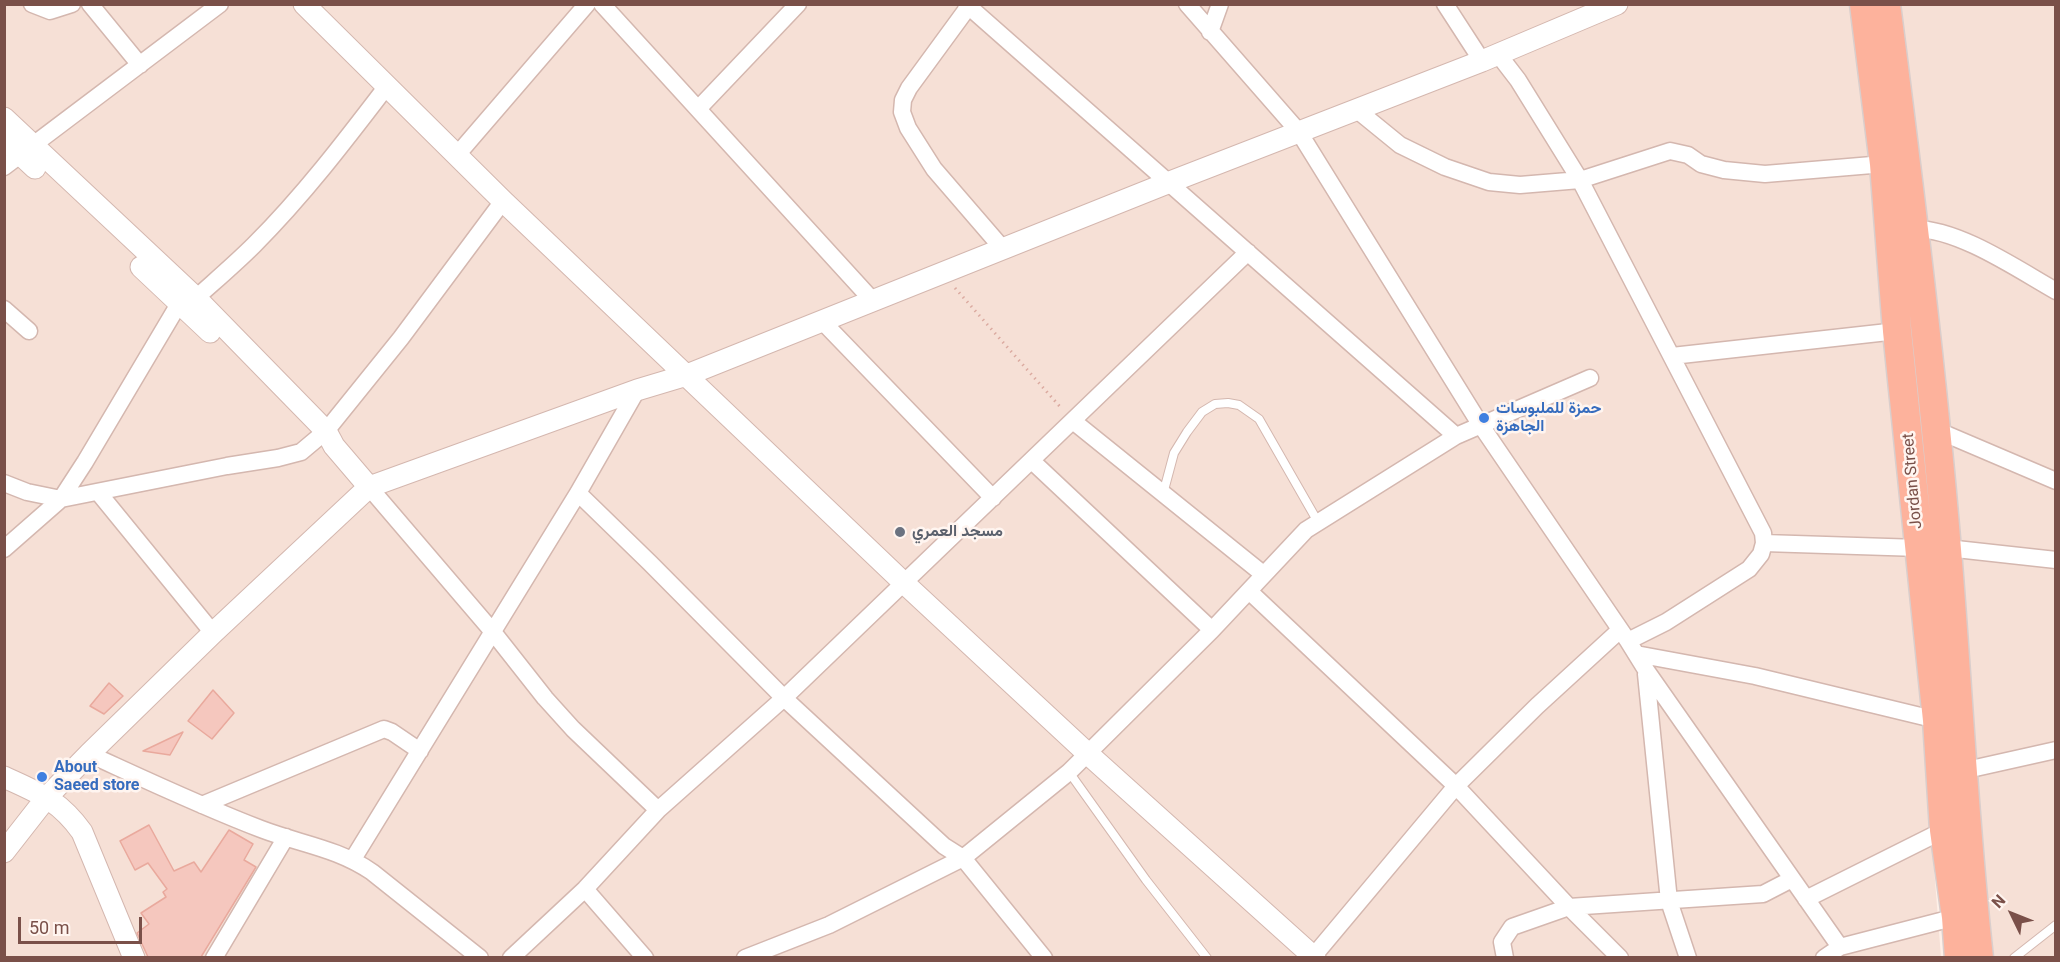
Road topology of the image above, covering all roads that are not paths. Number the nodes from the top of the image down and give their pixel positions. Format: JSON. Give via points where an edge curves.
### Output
{"nodes":[{"id":1,"x":32,"y":4,"type":"edge"},
{"id":2,"x":72,"y":4,"type":"edge"},
{"id":3,"x":90,"y":4,"type":"edge"},
{"id":4,"x":220,"y":4,"type":"edge"},
{"id":5,"x":304,"y":4,"type":"edge"},
{"id":6,"x":588,"y":4,"type":"edge"},
{"id":7,"x":602,"y":4,"type":"edge"},
{"id":8,"x":798,"y":4,"type":"edge"},
{"id":9,"x":1186,"y":4,"type":"edge"},
{"id":10,"x":1220,"y":4,"type":"edge"},
{"id":11,"x":1445,"y":4,"type":"edge"},
{"id":12,"x":1617,"y":4,"type":"edge"},
{"id":13,"x":1864,"y":4,"type":"edge"},
{"id":14,"x":1886,"y":4,"type":"edge"},
{"id":15,"x":968,"y":5,"type":"edge"},
{"id":16,"x":1210,"y":32,"type":"junction"},
{"id":17,"x":1490,"y":58,"type":"junction"},
{"id":18,"x":140,"y":65,"type":"junction"},
{"id":19,"x":387,"y":86,"type":"junction"},
{"id":20,"x":698,"y":109,"type":"junction"},
{"id":21,"x":1357,"y":110,"type":"junction"},
{"id":22,"x":4,"y":118,"type":"edge"},
{"id":23,"x":1299,"y":132,"type":"junction"},
{"id":24,"x":4,"y":139,"type":"edge"},
{"id":25,"x":457,"y":155,"type":"junction"},
{"id":26,"x":19,"y":156,"type":"edge"},
{"id":27,"x":1884,"y":164,"type":"junction"},
{"id":28,"x":1580,"y":180,"type":"junction"},
{"id":29,"x":1170,"y":182,"type":"junction"},
{"id":30,"x":503,"y":201,"type":"junction"},
{"id":31,"x":1915,"y":229,"type":"junction"},
{"id":32,"x":1003,"y":249,"type":"junction"},
{"id":33,"x":1248,"y":252,"type":"junction"},
{"id":34,"x":2055,"y":291,"type":"edge"},
{"id":35,"x":188,"y":300,"type":"junction"},
{"id":36,"x":873,"y":301,"type":"junction"},
{"id":37,"x":4,"y":309,"type":"edge"},
{"id":38,"x":822,"y":321,"type":"junction"},
{"id":39,"x":29,"y":331,"type":"dead end"},
{"id":40,"x":1897,"y":331,"type":"junction"},
{"id":41,"x":1672,"y":356,"type":"junction"},
{"id":42,"x":687,"y":375,"type":"junction"},
{"id":43,"x":1590,"y":378,"type":"dead end"},
{"id":44,"x":636,"y":390,"type":"junction"},
{"id":45,"x":1919,"y":399,"type":"junction"},
{"id":46,"x":1073,"y":421,"type":"junction"},
{"id":47,"x":1480,"y":424,"type":"junction"},
{"id":48,"x":1934,"y":429,"type":"junction"},
{"id":49,"x":1456,"y":436,"type":"junction"},
{"id":50,"x":326,"y":439,"type":"junction"},
{"id":51,"x":1032,"y":461,"type":"junction"},
{"id":52,"x":2055,"y":481,"type":"edge"},
{"id":53,"x":4,"y":483,"type":"edge"},
{"id":54,"x":369,"y":487,"type":"junction"},
{"id":55,"x":98,"y":492,"type":"junction"},
{"id":56,"x":578,"y":493,"type":"junction"},
{"id":57,"x":1163,"y":494,"type":"junction"},
{"id":58,"x":993,"y":498,"type":"junction"},
{"id":59,"x":61,"y":499,"type":"junction"},
{"id":60,"x":1318,"y":522,"type":"junction"},
{"id":61,"x":1764,"y":543,"type":"junction"},
{"id":62,"x":1933,"y":548,"type":"junction"},
{"id":63,"x":4,"y":549,"type":"edge"},
{"id":64,"x":2055,"y":560,"type":"edge"},
{"id":65,"x":1263,"y":574,"type":"junction"},
{"id":66,"x":904,"y":583,"type":"junction"},
{"id":67,"x":1249,"y":591,"type":"junction"},
{"id":68,"x":1212,"y":630,"type":"junction"},
{"id":69,"x":493,"y":632,"type":"junction"},
{"id":70,"x":213,"y":633,"type":"junction"},
{"id":71,"x":1628,"y":642,"type":"junction"},
{"id":72,"x":1646,"y":670,"type":"junction"},
{"id":73,"x":784,"y":698,"type":"junction"},
{"id":74,"x":1937,"y":720,"type":"junction"},
{"id":75,"x":2055,"y":750,"type":"edge"},
{"id":76,"x":420,"y":751,"type":"junction"},
{"id":77,"x":1087,"y":753,"type":"junction"},
{"id":78,"x":89,"y":754,"type":"junction"},
{"id":79,"x":1962,"y":771,"type":"junction"},
{"id":80,"x":1069,"y":772,"type":"junction"},
{"id":81,"x":4,"y":777,"type":"edge"},
{"id":82,"x":1456,"y":786,"type":"junction"},
{"id":83,"x":47,"y":797,"type":"junction"},
{"id":84,"x":202,"y":805,"type":"junction"},
{"id":85,"x":657,"y":810,"type":"junction"},
{"id":86,"x":1944,"y":830,"type":"junction"},
{"id":87,"x":286,"y":837,"type":"junction"},
{"id":88,"x":4,"y":852,"type":"edge"},
{"id":89,"x":963,"y":858,"type":"junction"},
{"id":90,"x":353,"y":859,"type":"junction"},
{"id":91,"x":1792,"y":879,"type":"junction"},
{"id":92,"x":585,"y":889,"type":"junction"},
{"id":93,"x":1806,"y":898,"type":"junction"},
{"id":94,"x":1669,"y":901,"type":"junction"},
{"id":95,"x":1569,"y":907,"type":"junction"},
{"id":96,"x":1956,"y":917,"type":"junction"},
{"id":97,"x":2055,"y":926,"type":"edge"},
{"id":98,"x":1840,"y":946,"type":"junction"},
{"id":99,"x":134,"y":957,"type":"edge"},
{"id":100,"x":214,"y":957,"type":"edge"},
{"id":101,"x":480,"y":957,"type":"edge"},
{"id":102,"x":511,"y":957,"type":"edge"},
{"id":103,"x":645,"y":957,"type":"edge"},
{"id":104,"x":745,"y":957,"type":"edge"},
{"id":105,"x":1044,"y":957,"type":"edge"},
{"id":106,"x":1206,"y":957,"type":"edge"},
{"id":107,"x":1313,"y":957,"type":"edge"},
{"id":108,"x":1505,"y":957,"type":"edge"},
{"id":109,"x":1620,"y":957,"type":"edge"},
{"id":110,"x":1688,"y":957,"type":"edge"},
{"id":111,"x":1824,"y":957,"type":"edge"},
{"id":112,"x":1959,"y":957,"type":"edge"},
{"id":113,"x":1979,"y":957,"type":"edge"},
{"id":114,"x":2014,"y":957,"type":"edge"}],
"edges":[{"from":1,"to":2,"type":"street","via":[[50,11]]},
{"from":3,"to":18,"type":"street"},
{"from":4,"to":18,"type":"street"},
{"from":5,"to":19,"type":"street"},
{"from":6,"to":25,"type":"street"},
{"from":7,"to":20,"type":"street"},
{"from":8,"to":20,"type":"street"},
{"from":9,"to":16,"type":"street"},
{"from":10,"to":16,"type":"street"},
{"from":11,"to":17,"type":"street"},
{"from":12,"to":17,"type":"street"},
{"from":13,"to":27,"type":"highway","name":"Jordan Street"},
{"from":14,"to":31,"type":"highway","name":"Jordan Street"},
{"from":15,"to":29,"type":"street"},
{"from":15,"to":32,"type":"street","via":[[909,88],[902,112],[934,169]]},
{"from":16,"to":23,"type":"street"},
{"from":17,"to":21,"type":"street"},
{"from":17,"to":28,"type":"street","via":[[1518,80]]},
{"from":18,"to":26,"type":"street"},
{"from":19,"to":25,"type":"street"},
{"from":19,"to":35,"type":"street","via":[[287,210],[254,245]]},
{"from":20,"to":36,"type":"street"},
{"from":21,"to":23,"type":"street"},
{"from":21,"to":28,"type":"street","via":[[1400,145],[1445,167],[1489,182],[1520,185]]},
{"from":22,"to":26,"type":"street"},
{"from":23,"to":29,"type":"street"},
{"from":23,"to":47,"type":"street"},
{"from":24,"to":26,"type":"street"},
{"from":25,"to":30,"type":"street"},
{"from":26,"to":35,"type":"street"},
{"from":27,"to":28,"type":"street","via":[[1765,174],[1724,170],[1670,151]]},
{"from":27,"to":40,"type":"highway","name":"Jordan Street"},
{"from":28,"to":41,"type":"street"},
{"from":29,"to":32,"type":"street"},
{"from":29,"to":33,"type":"street"},
{"from":30,"to":42,"type":"street"},
{"from":30,"to":50,"type":"street"},
{"from":31,"to":34,"type":"street","via":[[1948,234]]},
{"from":31,"to":45,"type":"highway","name":"Jordan Street"},
{"from":32,"to":36,"type":"street"},
{"from":33,"to":46,"type":"street"},
{"from":33,"to":49,"type":"street"},
{"from":35,"to":50,"type":"street"},
{"from":35,"to":59,"type":"street"},
{"from":36,"to":38,"type":"street"},
{"from":37,"to":39,"type":"street"},
{"from":38,"to":42,"type":"street"},
{"from":38,"to":58,"type":"street"},
{"from":40,"to":41,"type":"street"},
{"from":40,"to":45,"type":"highway","name":"Jordan Street"},
{"from":41,"to":61,"type":"street","via":[[1763,533]]},
{"from":42,"to":44,"type":"street"},
{"from":42,"to":66,"type":"street"},
{"from":43,"to":47,"type":"street"},
{"from":44,"to":54,"type":"street"},
{"from":44,"to":56,"type":"street"},
{"from":45,"to":48,"type":"highway","name":"Jordan Street"},
{"from":45,"to":62,"type":"highway","name":"Jordan Street"},
{"from":46,"to":51,"type":"street"},
{"from":46,"to":57,"type":"street"},
{"from":47,"to":49,"type":"street"},
{"from":47,"to":71,"type":"street"},
{"from":48,"to":52,"type":"street"},
{"from":48,"to":62,"type":"highway","name":"Jordan Street"},
{"from":49,"to":60,"type":"street"},
{"from":50,"to":54,"type":"street"},
{"from":50,"to":55,"type":"street","via":[[278,458]]},
{"from":51,"to":58,"type":"street"},
{"from":51,"to":68,"type":"street"},
{"from":53,"to":59,"type":"street"},
{"from":54,"to":69,"type":"street"},
{"from":54,"to":70,"type":"street"},
{"from":55,"to":59,"type":"street"},
{"from":55,"to":70,"type":"street"},
{"from":56,"to":69,"type":"street"},
{"from":56,"to":73,"type":"street"},
{"from":57,"to":60,"type":"lane","via":[[1174,453],[1187,432],[1202,412],[1215,404],[1228,403],[1239,405],[1259,419]]},
{"from":57,"to":65,"type":"street"},
{"from":58,"to":66,"type":"street"},
{"from":59,"to":63,"type":"street"},
{"from":60,"to":65,"type":"street"},
{"from":61,"to":62,"type":"street"},
{"from":61,"to":71,"type":"street","via":[[1755,563],[1739,576]]},
{"from":62,"to":64,"type":"street"},
{"from":62,"to":74,"type":"highway","name":"Jordan Street"},
{"from":62,"to":79,"type":"highway","name":"Jordan Street"},
{"from":65,"to":67,"type":"street"},
{"from":66,"to":73,"type":"street"},
{"from":66,"to":77,"type":"street"},
{"from":67,"to":68,"type":"street"},
{"from":67,"to":82,"type":"street"},
{"from":68,"to":77,"type":"street"},
{"from":69,"to":76,"type":"street"},
{"from":69,"to":85,"type":"street","via":[[573,729]]},
{"from":70,"to":78,"type":"street"},
{"from":71,"to":72,"type":"street"},
{"from":71,"to":74,"type":"street"},
{"from":71,"to":82,"type":"street","via":[[1537,706]]},
{"from":72,"to":91,"type":"street"},
{"from":72,"to":94,"type":"street"},
{"from":73,"to":85,"type":"street"},
{"from":73,"to":89,"type":"street","via":[[944,846]]},
{"from":74,"to":86,"type":"highway","name":"Jordan Street"},
{"from":75,"to":79,"type":"street"},
{"from":76,"to":84,"type":"street","via":[[384,729]]},
{"from":76,"to":90,"type":"street"},
{"from":77,"to":80,"type":"street"},
{"from":77,"to":107,"type":"street"},
{"from":78,"to":83,"type":"street"},
{"from":78,"to":84,"type":"street"},
{"from":79,"to":113,"type":"highway","name":"Jordan Street"},
{"from":80,"to":89,"type":"street"},
{"from":80,"to":106,"type":"lane"},
{"from":81,"to":83,"type":"street"},
{"from":82,"to":95,"type":"street"},
{"from":82,"to":107,"type":"street"},
{"from":83,"to":88,"type":"street"},
{"from":83,"to":99,"type":"street","via":[[70,816],[81,832]]},
{"from":84,"to":87,"type":"street"},
{"from":85,"to":92,"type":"street"},
{"from":86,"to":93,"type":"street"},
{"from":86,"to":96,"type":"highway","name":"Jordan Street"},
{"from":87,"to":90,"type":"street"},
{"from":87,"to":100,"type":"street"},
{"from":89,"to":104,"type":"street","via":[[829,925]]},
{"from":89,"to":105,"type":"street"},
{"from":90,"to":101,"type":"street"},
{"from":91,"to":93,"type":"street"},
{"from":91,"to":94,"type":"street","via":[[1763,894]]},
{"from":92,"to":102,"type":"street"},
{"from":92,"to":103,"type":"street"},
{"from":93,"to":98,"type":"street"},
{"from":94,"to":95,"type":"street"},
{"from":94,"to":110,"type":"street"},
{"from":95,"to":108,"type":"street","via":[[1512,927],[1502,942]]},
{"from":95,"to":109,"type":"street"},
{"from":96,"to":98,"type":"street"},
{"from":96,"to":112,"type":"highway","name":"Jordan Street"},
{"from":97,"to":114,"type":"lane"},
{"from":98,"to":111,"type":"street"}]}
